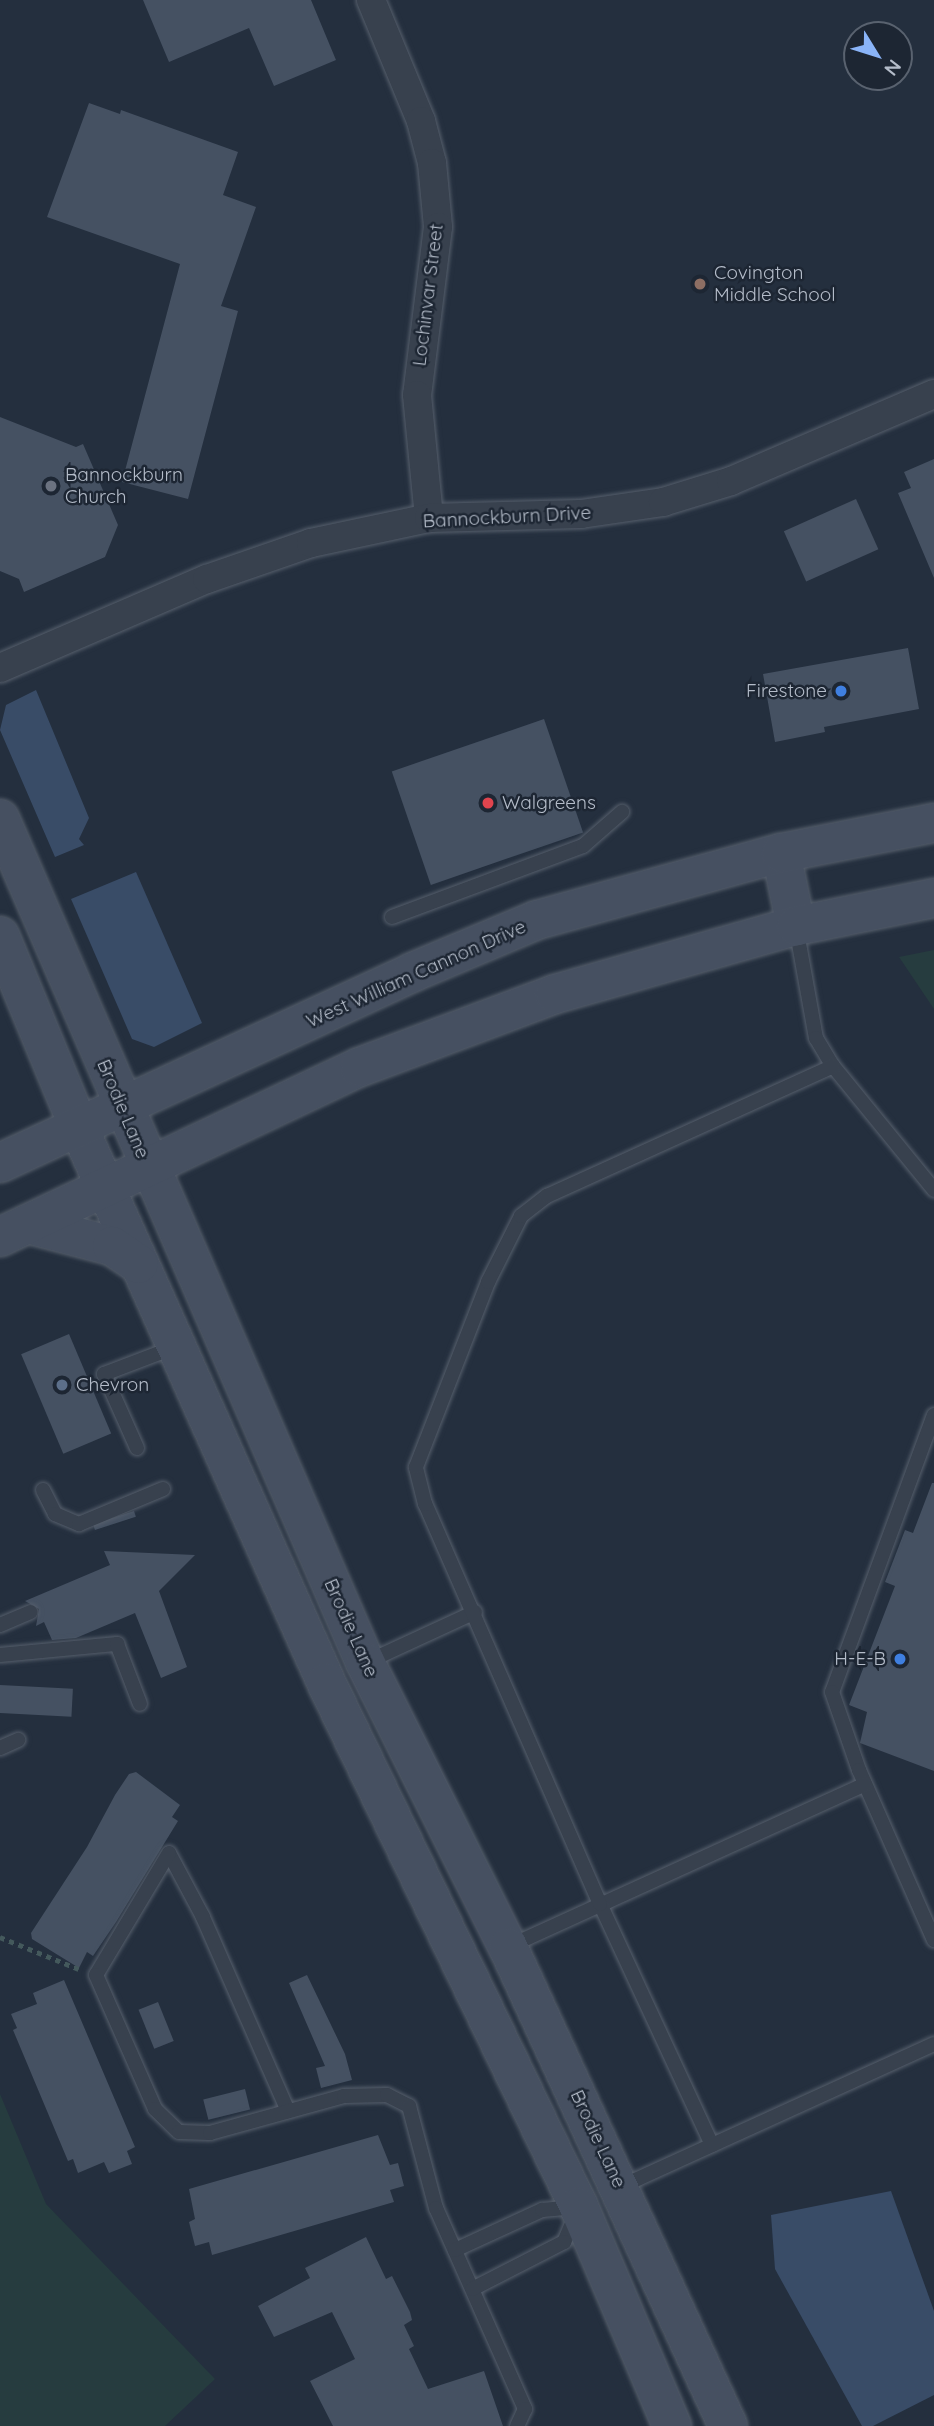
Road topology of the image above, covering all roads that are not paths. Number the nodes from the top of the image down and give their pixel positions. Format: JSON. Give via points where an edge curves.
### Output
{"nodes":[{"id":1,"x":370,"y":0,"type":"edge"},
{"id":2,"x":934,"y":394,"type":"edge"},
{"id":3,"x":429,"y":518,"type":"junction"},
{"id":4,"x":0,"y":668,"type":"edge"},
{"id":5,"x":622,"y":812,"type":"dead end"},
{"id":6,"x":0,"y":819,"type":"edge"},
{"id":7,"x":934,"y":823,"type":"edge"},
{"id":8,"x":781,"y":853,"type":"junction"},
{"id":9,"x":934,"y":898,"type":"edge"},
{"id":10,"x":392,"y":917,"type":"dead end"},
{"id":11,"x":796,"y":926,"type":"junction"},
{"id":12,"x":0,"y":936,"type":"edge"},
{"id":13,"x":833,"y":1066,"type":"junction"},
{"id":14,"x":123,"y":1109,"type":"junction"},
{"id":15,"x":79,"y":1128,"type":"junction"},
{"id":16,"x":0,"y":1163,"type":"edge"},
{"id":17,"x":148,"y":1167,"type":"junction"},
{"id":18,"x":104,"y":1186,"type":"junction"},
{"id":19,"x":934,"y":1191,"type":"edge"},
{"id":20,"x":14,"y":1231,"type":"edge"},
{"id":21,"x":139,"y":1264,"type":"junction"},
{"id":22,"x":176,"y":1346,"type":"junction"},
{"id":23,"x":934,"y":1415,"type":"edge"},
{"id":24,"x":137,"y":1448,"type":"dead end"},
{"id":25,"x":163,"y":1489,"type":"dead end"},
{"id":26,"x":43,"y":1490,"type":"dead end"},
{"id":27,"x":30,"y":1612,"type":"dead end"},
{"id":28,"x":475,"y":1612,"type":"junction"},
{"id":29,"x":0,"y":1625,"type":"edge"},
{"id":30,"x":0,"y":1655,"type":"edge"},
{"id":31,"x":365,"y":1662,"type":"junction"},
{"id":32,"x":140,"y":1704,"type":"dead end"},
{"id":33,"x":18,"y":1740,"type":"dead end"},
{"id":34,"x":0,"y":1748,"type":"edge"},
{"id":35,"x":865,"y":1784,"type":"junction"},
{"id":36,"x":600,"y":1904,"type":"junction"},
{"id":37,"x":934,"y":1940,"type":"edge"},
{"id":38,"x":508,"y":1947,"type":"junction"},
{"id":39,"x":934,"y":2044,"type":"edge"},
{"id":40,"x":288,"y":2111,"type":"junction"},
{"id":41,"x":712,"y":2145,"type":"junction"},
{"id":42,"x":621,"y":2187,"type":"junction"},
{"id":43,"x":579,"y":2207,"type":"junction"},
{"id":44,"x":455,"y":2250,"type":"junction"},
{"id":45,"x":472,"y":2289,"type":"junction"},
{"id":46,"x":516,"y":2426,"type":"edge"},
{"id":47,"x":672,"y":2426,"type":"edge"},
{"id":48,"x":728,"y":2426,"type":"edge"}],
"edges":[{"from":1,"to":3,"type":"street","name":"Lochinvar Street","via":[[421,121],[432,163],[438,227],[416,395]]},
{"from":2,"to":3,"type":"street","name":"Bannockburn Drive","via":[[731,481],[663,502],[592,513]]},
{"from":3,"to":4,"type":"street","name":"Bannockburn Drive","via":[[354,532],[261,558]]},
{"from":5,"to":10,"type":"lane","via":[[583,846]]},
{"from":6,"to":14,"type":"main road","name":"Brodie Lane"},
{"from":7,"to":8,"type":"main road","name":"West William Cannon Drive"},
{"from":8,"to":11,"type":"main road"},
{"from":8,"to":14,"type":"main road","name":"West William Cannon Drive","via":[[537,920],[413,972]]},
{"from":9,"to":11,"type":"main road"},
{"from":11,"to":13,"type":"lane","via":[[816,1038]]},
{"from":11,"to":17,"type":"main road","via":[[555,994],[360,1067]]},
{"from":12,"to":15,"type":"main road"},
{"from":13,"to":19,"type":"lane"},
{"from":13,"to":28,"type":"lane","via":[[547,1196],[521,1216],[488,1282],[416,1467],[425,1504]]},
{"from":14,"to":15,"type":"main road","name":"West William Cannon Drive"},
{"from":14,"to":17,"type":"main road","name":"Brodie Lane"},
{"from":15,"to":16,"type":"main road","name":"West William Cannon Drive"},
{"from":15,"to":18,"type":"main road"},
{"from":17,"to":18,"type":"main road"},
{"from":17,"to":31,"type":"main road","name":"Brodie Lane"},
{"from":18,"to":20,"type":"main road"},
{"from":18,"to":21,"type":"main road"},
{"from":20,"to":21,"type":"main road","via":[[112,1246]]},
{"from":21,"to":22,"type":"main road"},
{"from":22,"to":24,"type":"lane","via":[[104,1374]]},
{"from":22,"to":43,"type":"main road","via":[[326,1682]]},
{"from":23,"to":35,"type":"lane","via":[[832,1692]]},
{"from":25,"to":26,"type":"lane","via":[[79,1524],[55,1514]]},
{"from":27,"to":29,"type":"lane"},
{"from":28,"to":31,"type":"lane"},
{"from":28,"to":36,"type":"lane"},
{"from":30,"to":32,"type":"lane","via":[[117,1644]]},
{"from":31,"to":38,"type":"main road","name":"Brodie Lane"},
{"from":33,"to":34,"type":"lane"},
{"from":35,"to":36,"type":"lane"},
{"from":35,"to":37,"type":"lane"},
{"from":36,"to":38,"type":"lane"},
{"from":36,"to":41,"type":"lane"},
{"from":38,"to":42,"type":"main road","name":"Brodie Lane"},
{"from":39,"to":41,"type":"lane"},
{"from":40,"to":40,"type":"lane","via":[[209,2133],[179,2132],[155,2109],[96,1975],[169,1853],[203,1917]]},
{"from":40,"to":44,"type":"lane","via":[[355,2096],[387,2095],[409,2106],[436,2207]]},
{"from":41,"to":42,"type":"lane"},
{"from":42,"to":43,"type":"main road"},
{"from":42,"to":48,"type":"main road","name":"Brodie Lane"},
{"from":43,"to":44,"type":"lane","via":[[542,2210]]},
{"from":43,"to":45,"type":"lane","via":[[564,2242]]},
{"from":43,"to":47,"type":"main road"},
{"from":44,"to":45,"type":"lane"},
{"from":45,"to":46,"type":"lane","via":[[525,2409]]}]}
